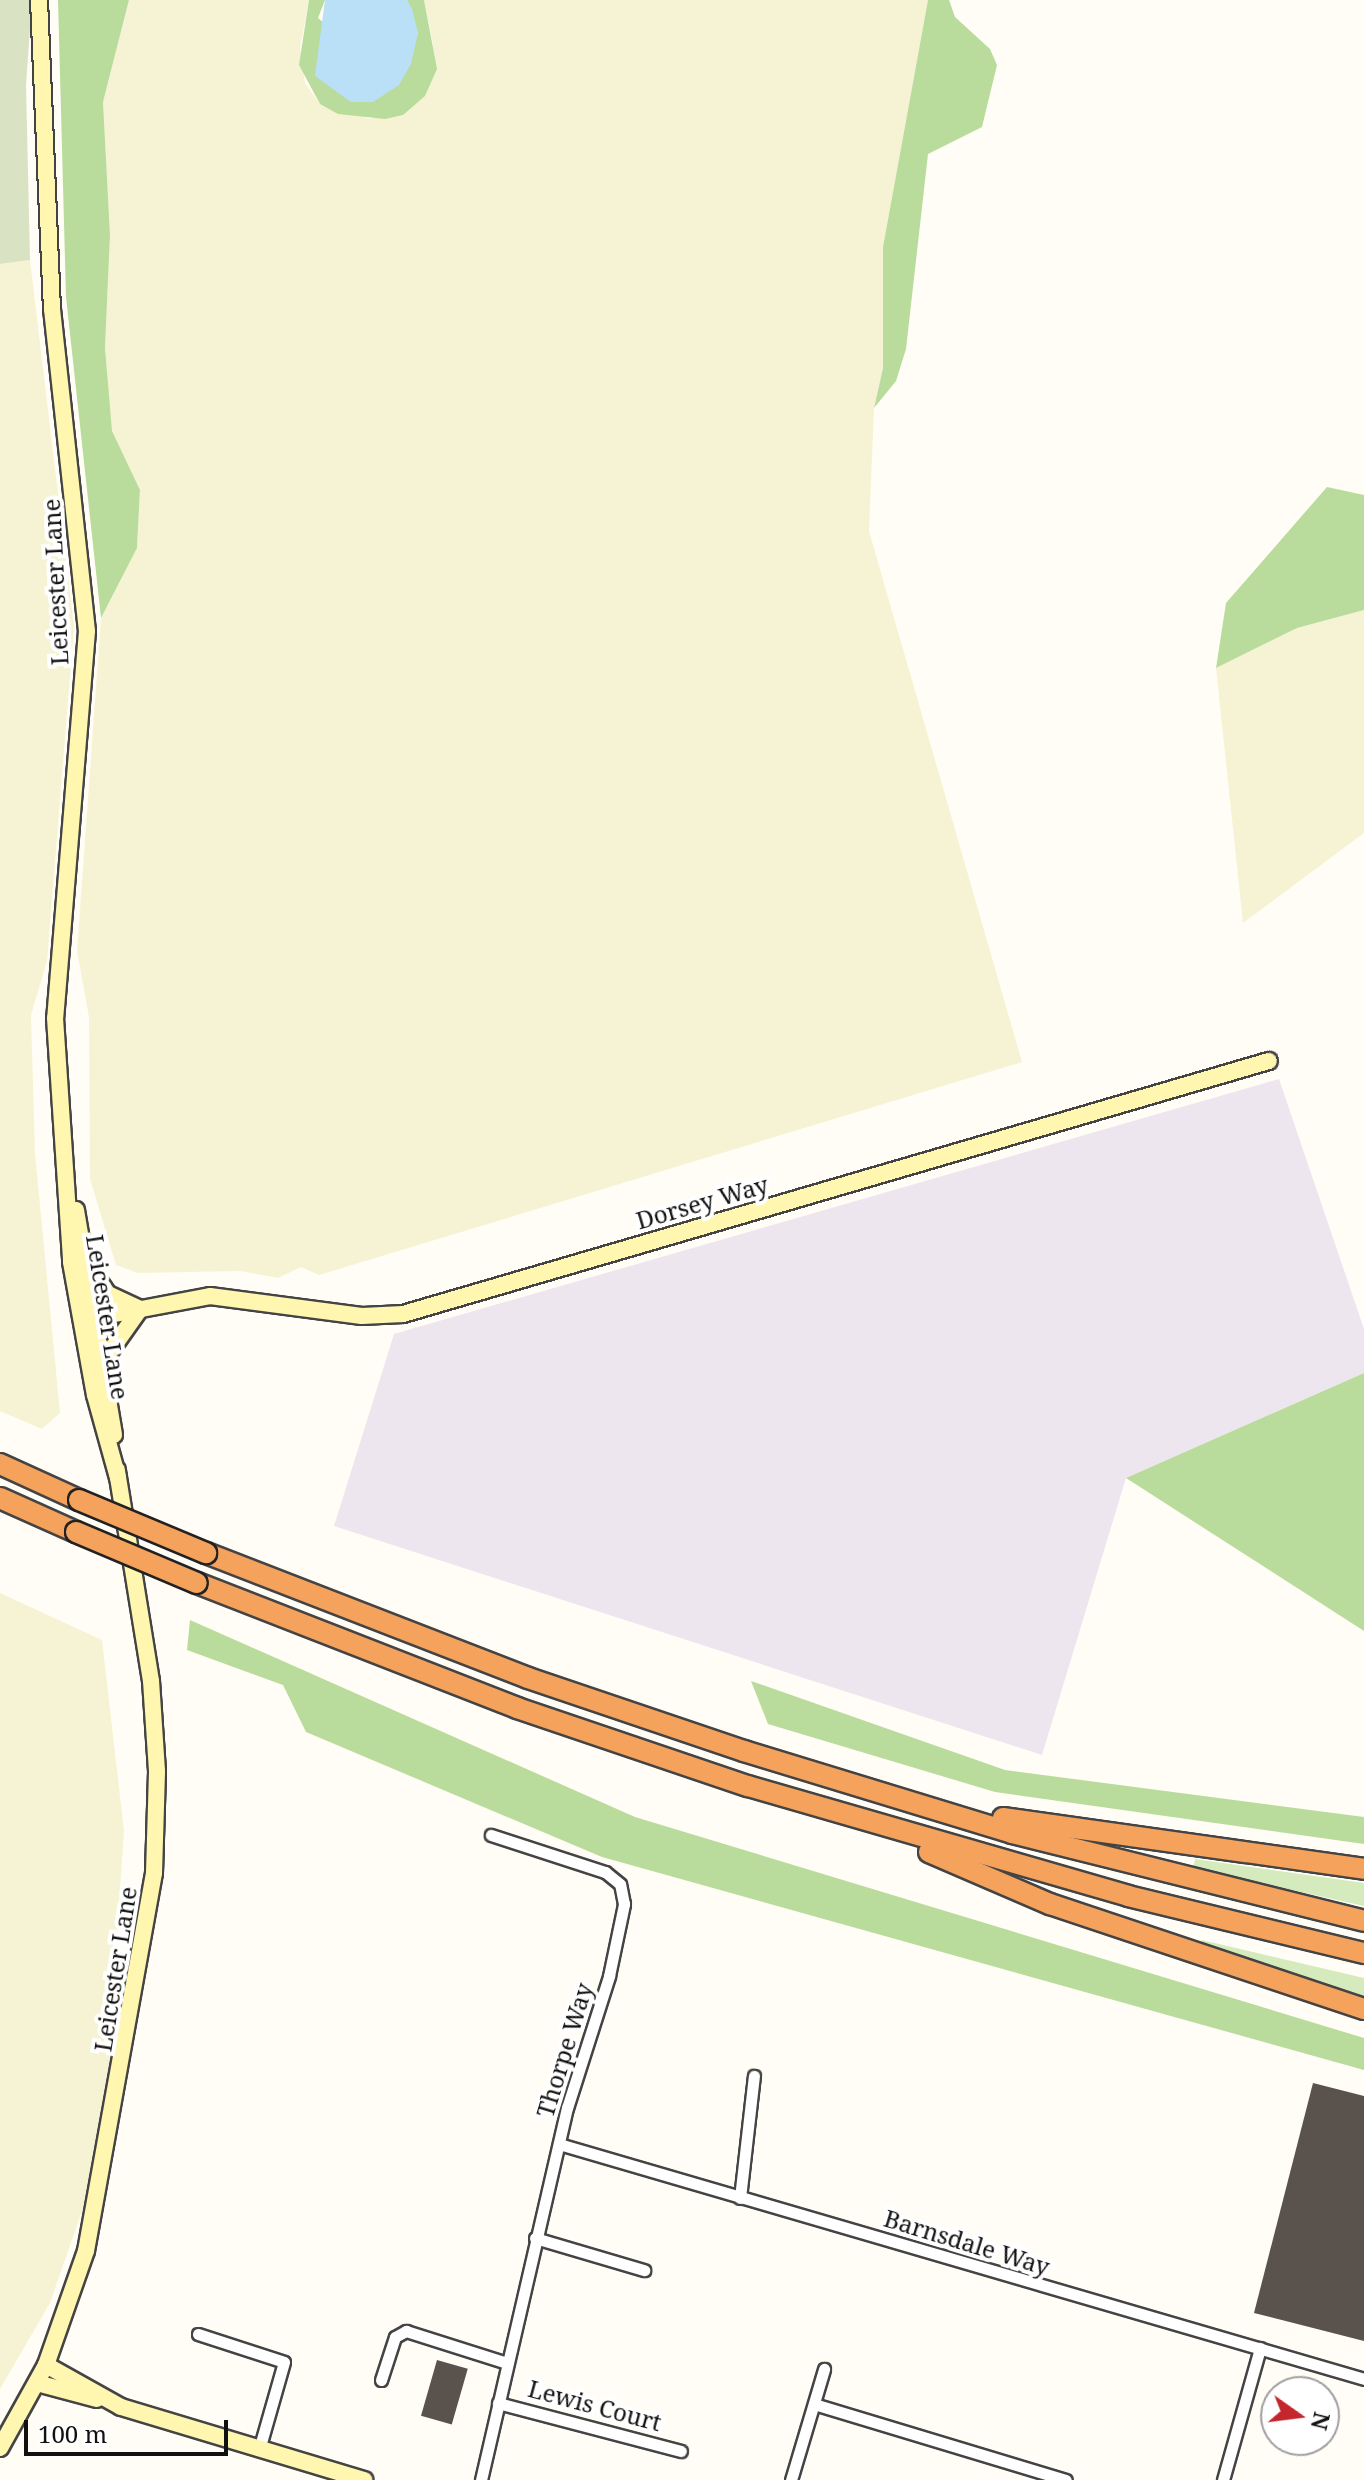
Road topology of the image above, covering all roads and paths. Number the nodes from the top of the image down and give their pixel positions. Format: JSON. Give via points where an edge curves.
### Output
{"nodes":[{"id":1,"x":39,"y":0,"type":"edge"},
{"id":2,"x":1269,"y":1061,"type":"dead end"},
{"id":3,"x":66,"y":1162,"type":"junction"},
{"id":4,"x":87,"y":1258,"type":"junction"},
{"id":5,"x":140,"y":1309,"type":"junction"},
{"id":6,"x":88,"y":1319,"type":"junction"},
{"id":7,"x":104,"y":1360,"type":"junction"},
{"id":8,"x":0,"y":1464,"type":"edge"},
{"id":9,"x":118,"y":1478,"type":"junction"},
{"id":10,"x":0,"y":1498,"type":"edge"},
{"id":11,"x":835,"y":1778,"type":"junction"},
{"id":12,"x":845,"y":1816,"type":"junction"},
{"id":13,"x":491,"y":1835,"type":"dead end"},
{"id":14,"x":1364,"y":1869,"type":"edge"},
{"id":15,"x":1364,"y":1921,"type":"edge"},
{"id":16,"x":1364,"y":1953,"type":"edge"},
{"id":17,"x":1364,"y":2009,"type":"edge"},
{"id":18,"x":754,"y":2076,"type":"dead end"},
{"id":19,"x":559,"y":2144,"type":"junction"},
{"id":20,"x":740,"y":2198,"type":"junction"},
{"id":21,"x":535,"y":2238,"type":"junction"},
{"id":22,"x":644,"y":2270,"type":"dead end"},
{"id":23,"x":198,"y":2334,"type":"dead end"},
{"id":24,"x":1260,"y":2348,"type":"junction"},
{"id":25,"x":507,"y":2363,"type":"junction"},
{"id":26,"x":46,"y":2365,"type":"junction"},
{"id":27,"x":824,"y":2369,"type":"dead end"},
{"id":28,"x":1364,"y":2379,"type":"edge"},
{"id":29,"x":381,"y":2380,"type":"dead end"},
{"id":30,"x":37,"y":2383,"type":"junction"},
{"id":31,"x":103,"y":2400,"type":"junction"},
{"id":32,"x":498,"y":2403,"type":"junction"},
{"id":33,"x":814,"y":2404,"type":"junction"},
{"id":34,"x":0,"y":2448,"type":"edge"},
{"id":35,"x":259,"y":2450,"type":"junction"},
{"id":36,"x":681,"y":2451,"type":"dead end"},
{"id":37,"x":364,"y":2480,"type":"edge"},
{"id":38,"x":481,"y":2480,"type":"edge"},
{"id":39,"x":791,"y":2480,"type":"edge"},
{"id":40,"x":1066,"y":2480,"type":"edge"},
{"id":41,"x":1223,"y":2480,"type":"edge"}],
"edges":[{"from":1,"to":3,"type":"street","name":"Leicester Lane","via":[[52,309],[87,631],[55,1018]]},
{"from":2,"to":5,"type":"street","name":"Dorsey Way","via":[[403,1314],[362,1316],[227,1296]]},
{"from":3,"to":4,"type":"street","name":"Leicester Lane"},
{"from":3,"to":6,"type":"street","name":"Leicester Lane"},
{"from":4,"to":5,"type":"street","via":[[108,1294]]},
{"from":4,"to":6,"type":"street","name":"Leicester Lane"},
{"from":5,"to":6,"type":"street","name":"Dorsey Way"},
{"from":5,"to":7,"type":"street"},
{"from":6,"to":7,"type":"street","name":"Leicester Lane"},
{"from":6,"to":9,"type":"street","name":"Leicester Lane"},
{"from":7,"to":9,"type":"street","name":"Leicester Lane"},
{"from":8,"to":11,"type":"highway","bridge":true,"via":[[206,1553],[541,1683]]},
{"from":9,"to":26,"type":"street","name":"Leicester Lane","via":[[151,1681],[157,1840],[95,2216],[76,2289]]},
{"from":10,"to":12,"type":"highway","bridge":true,"via":[[197,1583],[517,1708]]},
{"from":11,"to":14,"type":"highway","via":[[1020,1822]]},
{"from":11,"to":15,"type":"highway","via":[[1012,1833]]},
{"from":12,"to":16,"type":"highway","via":[[1128,1896]]},
{"from":12,"to":17,"type":"highway","via":[[1050,1904]]},
{"from":13,"to":19,"type":"street","name":"Thorpe Way","via":[[605,1872],[620,1884],[623,1923]]},
{"from":18,"to":20,"type":"street"},
{"from":19,"to":20,"type":"street","name":"Barnsdale Way"},
{"from":19,"to":21,"type":"street","name":"Thorpe Way"},
{"from":20,"to":24,"type":"street","name":"Barnsdale Way"},
{"from":21,"to":22,"type":"street"},
{"from":21,"to":25,"type":"street","name":"Thorpe Way"},
{"from":23,"to":35,"type":"street","via":[[284,2362]]},
{"from":24,"to":28,"type":"street","name":"Barnsdale Way"},
{"from":24,"to":41,"type":"street"},
{"from":25,"to":29,"type":"street","via":[[406,2331],[395,2337]]},
{"from":25,"to":32,"type":"street","name":"Thorpe Way"},
{"from":26,"to":30,"type":"street","name":"Leicester Lane"},
{"from":26,"to":31,"type":"street"},
{"from":27,"to":33,"type":"street"},
{"from":30,"to":31,"type":"street"},
{"from":30,"to":34,"type":"street","name":"Leicester Lane"},
{"from":31,"to":35,"type":"street"},
{"from":32,"to":36,"type":"street","name":"Lewis Court"},
{"from":32,"to":38,"type":"street","name":"Thorpe Way"},
{"from":33,"to":39,"type":"street"},
{"from":33,"to":40,"type":"street"},
{"from":35,"to":37,"type":"street"}]}
